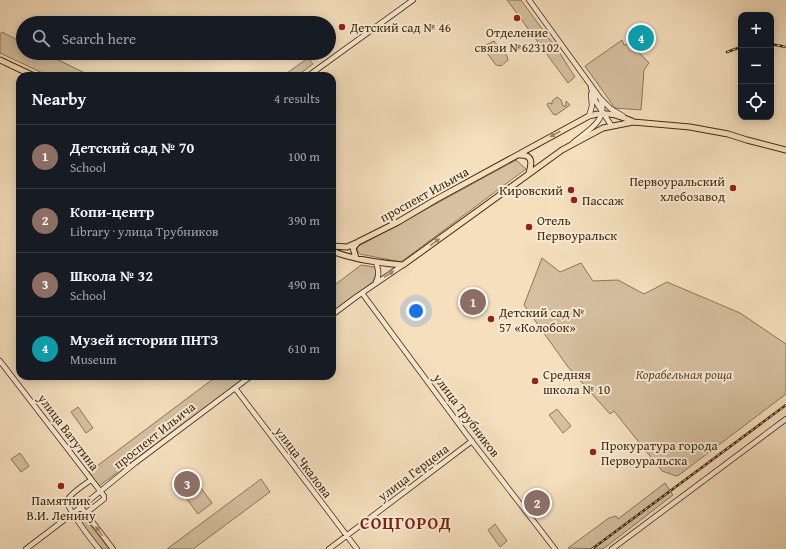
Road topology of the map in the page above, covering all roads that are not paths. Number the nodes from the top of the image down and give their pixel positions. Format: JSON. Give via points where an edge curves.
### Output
{"nodes":[{"id":1,"x":413,"y":0,"type":"edge"},
{"id":2,"x":529,"y":0,"type":"edge"},
{"id":3,"x":336,"y":56,"type":"edge"},
{"id":4,"x":0,"y":60,"type":"edge"},
{"id":5,"x":330,"y":60,"type":"edge"},
{"id":6,"x":26,"y":72,"type":"edge"},
{"id":7,"x":314,"y":72,"type":"edge"},
{"id":8,"x":589,"y":82,"type":"junction"},
{"id":9,"x":591,"y":89,"type":"junction"},
{"id":10,"x":600,"y":98,"type":"junction"},
{"id":11,"x":603,"y":113,"type":"junction"},
{"id":12,"x":589,"y":116,"type":"junction"},
{"id":13,"x":633,"y":122,"type":"junction"},
{"id":14,"x":611,"y":125,"type":"junction"},
{"id":15,"x":566,"y":148,"type":"junction"},
{"id":16,"x":786,"y":150,"type":"edge"},
{"id":17,"x":517,"y":155,"type":"junction"},
{"id":18,"x":528,"y":174,"type":"junction"},
{"id":19,"x":358,"y":242,"type":"junction"},
{"id":20,"x":336,"y":246,"type":"edge"},
{"id":21,"x":336,"y":252,"type":"edge"},
{"id":22,"x":356,"y":258,"type":"junction"},
{"id":23,"x":376,"y":262,"type":"junction"},
{"id":24,"x":403,"y":265,"type":"junction"},
{"id":25,"x":375,"y":284,"type":"junction"},
{"id":26,"x":362,"y":293,"type":"junction"},
{"id":27,"x":336,"y":312,"type":"edge"},
{"id":28,"x":0,"y":361,"type":"edge"},
{"id":29,"x":246,"y":380,"type":"edge"},
{"id":30,"x":235,"y":388,"type":"junction"},
{"id":31,"x":786,"y":419,"type":"edge"},
{"id":32,"x":472,"y":442,"type":"junction"},
{"id":33,"x":91,"y":480,"type":"junction"},
{"id":34,"x":100,"y":491,"type":"junction"},
{"id":35,"x":81,"y":507,"type":"junction"},
{"id":36,"x":73,"y":513,"type":"junction"},
{"id":37,"x":86,"y":513,"type":"junction"},
{"id":38,"x":347,"y":536,"type":"junction"},
{"id":39,"x":26,"y":549,"type":"edge"},
{"id":40,"x":99,"y":549,"type":"edge"},
{"id":41,"x":113,"y":549,"type":"edge"},
{"id":42,"x":329,"y":549,"type":"edge"},
{"id":43,"x":357,"y":549,"type":"edge"},
{"id":44,"x":555,"y":549,"type":"edge"},
{"id":45,"x":612,"y":549,"type":"edge"}],
"edges":[{"from":1,"to":3,"type":"street"},
{"from":2,"to":8,"type":"street"},
{"from":4,"to":6,"type":"main road"},
{"from":5,"to":7,"type":"street"},
{"from":8,"to":9,"type":"street"},
{"from":8,"to":10,"type":"street"},
{"from":9,"to":11,"type":"street"},
{"from":9,"to":12,"type":"street","via":[[592,106]]},
{"from":10,"to":11,"type":"street"},
{"from":10,"to":13,"type":"street","via":[[611,109]]},
{"from":11,"to":12,"type":"main road","name":"проспект Ильича"},
{"from":11,"to":13,"type":"main road","name":"проспект Ильича","via":[[615,114]]},
{"from":11,"to":14,"type":"street"},
{"from":11,"to":15,"type":"street","via":[[598,123]]},
{"from":12,"to":17,"type":"main road","name":"проспект Ильича","one_way":true},
{"from":13,"to":14,"type":"main road"},
{"from":13,"to":16,"type":"main road","via":[[690,127],[728,134]]},
{"from":14,"to":15,"type":"main road"},
{"from":15,"to":18,"type":"main road"},
{"from":17,"to":18,"type":"main road","via":[[528,156],[531,160],[532,166]]},
{"from":17,"to":19,"type":"main road","name":"проспект Ильича"},
{"from":24,"to":18,"type":"main road","one_way":true},
{"from":19,"to":20,"type":"main road","name":"проспект Ильича","via":[[347,247]]},
{"from":19,"to":22,"type":"main road","via":[[353,248]]},
{"from":21,"to":22,"type":"main road"},
{"from":22,"to":23,"type":"main road"},
{"from":23,"to":24,"type":"main road"},
{"from":23,"to":25,"type":"street","via":[[379,270]]},
{"from":25,"to":24,"type":"street","one_way":true},
{"from":25,"to":26,"type":"street"},
{"from":26,"to":27,"type":"street"},
{"from":26,"to":32,"type":"street","name":"улица Трубников"},
{"from":28,"to":33,"type":"street","name":"улица Ватутина"},
{"from":29,"to":30,"type":"street","name":"проспект Ильича"},
{"from":30,"to":34,"type":"street","name":"проспект Ильича"},
{"from":30,"to":38,"type":"street","name":"улица Чкалова"},
{"from":31,"to":45,"type":"street"},
{"from":32,"to":38,"type":"street","name":"улица Герцена"},
{"from":32,"to":44,"type":"street","name":"улица Трубников"},
{"from":33,"to":34,"type":"street","name":"улица Ватутина"},
{"from":33,"to":36,"type":"street","via":[[67,500],[68,507]]},
{"from":34,"to":35,"type":"street","name":"проспект Ильича"},
{"from":34,"to":37,"type":"street","via":[[105,498]]},
{"from":35,"to":36,"type":"street","name":"проспект Ильича"},
{"from":35,"to":37,"type":"street"},
{"from":36,"to":37,"type":"street"},
{"from":36,"to":39,"type":"street","name":"проспект Ильича"},
{"from":36,"to":40,"type":"street"},
{"from":41,"to":37,"type":"street","one_way":true},
{"from":38,"to":42,"type":"street","name":"улица Герцена"},
{"from":38,"to":43,"type":"street","name":"улица Чкалова"}]}
